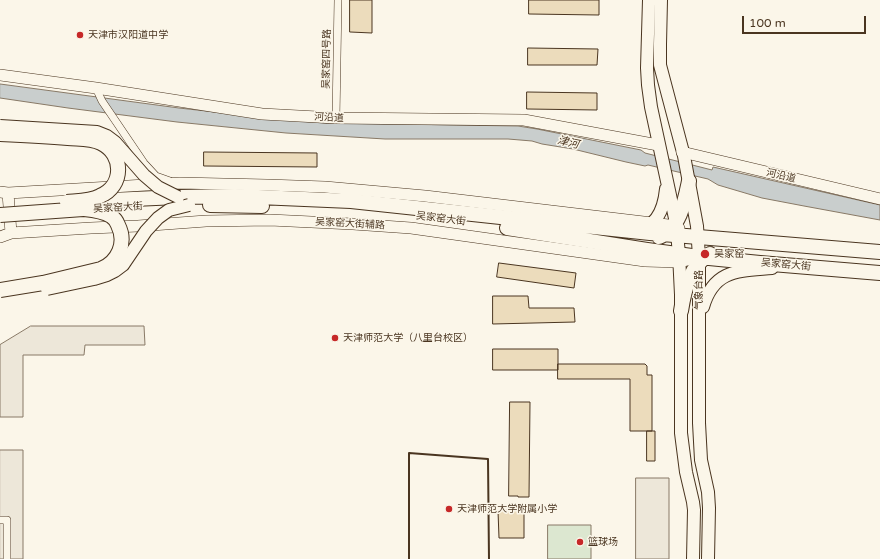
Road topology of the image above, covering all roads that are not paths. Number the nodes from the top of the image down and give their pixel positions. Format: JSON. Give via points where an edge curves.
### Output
{"nodes":[{"id":1,"x":338,"y":0,"type":"edge"},
{"id":2,"x":649,"y":0,"type":"edge"},
{"id":3,"x":661,"y":0,"type":"edge"},
{"id":4,"x":0,"y":75,"type":"edge"},
{"id":5,"x":96,"y":88,"type":"junction"},
{"id":6,"x":336,"y":118,"type":"junction"},
{"id":7,"x":0,"y":126,"type":"edge"},
{"id":8,"x":0,"y":134,"type":"edge"},
{"id":9,"x":659,"y":149,"type":"junction"},
{"id":10,"x":683,"y":154,"type":"junction"},
{"id":11,"x":689,"y":181,"type":"junction"},
{"id":12,"x":667,"y":182,"type":"junction"},
{"id":13,"x":4,"y":193,"type":"edge"},
{"id":14,"x":182,"y":195,"type":"junction"},
{"id":15,"x":880,"y":199,"type":"edge"},
{"id":16,"x":80,"y":205,"type":"junction"},
{"id":17,"x":0,"y":206,"type":"edge"},
{"id":18,"x":0,"y":215,"type":"edge"},
{"id":19,"x":508,"y":223,"type":"junction"},
{"id":20,"x":652,"y":223,"type":"junction"},
{"id":21,"x":673,"y":229,"type":"junction"},
{"id":22,"x":620,"y":230,"type":"junction"},
{"id":23,"x":11,"y":233,"type":"junction"},
{"id":24,"x":570,"y":237,"type":"junction"},
{"id":25,"x":698,"y":237,"type":"junction"},
{"id":26,"x":0,"y":238,"type":"edge"},
{"id":27,"x":651,"y":240,"type":"junction"},
{"id":28,"x":752,"y":242,"type":"junction"},
{"id":29,"x":880,"y":252,"type":"edge"},
{"id":30,"x":676,"y":256,"type":"junction"},
{"id":31,"x":701,"y":258,"type":"junction"},
{"id":32,"x":795,"y":266,"type":"junction"},
{"id":33,"x":880,"y":273,"type":"edge"},
{"id":34,"x":689,"y":280,"type":"junction"},
{"id":35,"x":0,"y":290,"type":"edge"},
{"id":36,"x":0,"y":296,"type":"edge"},
{"id":37,"x":681,"y":311,"type":"junction"},
{"id":38,"x":699,"y":318,"type":"junction"},
{"id":39,"x":0,"y":520,"type":"edge"},
{"id":40,"x":6,"y":559,"type":"edge"},
{"id":41,"x":693,"y":559,"type":"edge"},
{"id":42,"x":708,"y":559,"type":"edge"}],
"edges":[{"from":1,"to":6,"type":"street","name":"吴家窑四号路"},
{"from":2,"to":9,"type":"main road","name":"气象台路","via":[[648,86]]},
{"from":3,"to":10,"type":"main road","name":"气象台路","via":[[660,65]]},
{"from":4,"to":5,"type":"street","name":"河沿道"},
{"from":5,"to":6,"type":"street","name":"河沿道","via":[[262,114]]},
{"from":5,"to":14,"type":"street","via":[[111,116],[144,164]]},
{"from":6,"to":9,"type":"street","name":"河沿道","via":[[524,120]]},
{"from":7,"to":14,"type":"main road","bridge":true,"via":[[97,132],[107,136],[158,188]]},
{"from":8,"to":16,"type":"highway","bridge":true,"via":[[92,140],[107,146],[115,157],[118,168],[115,183],[99,197]]},
{"from":9,"to":12,"type":"main road","name":"气象台路"},
{"from":10,"to":11,"type":"main road","name":"气象台路"},
{"from":10,"to":15,"type":"street","name":"河沿道"},
{"from":11,"to":21,"type":"highway","via":[[680,215]]},
{"from":11,"to":25,"type":"main road","name":"气象台路"},
{"from":12,"to":20,"type":"main road","via":[[662,208]]},
{"from":12,"to":21,"type":"main road","name":"气象台路"},
{"from":13,"to":14,"type":"street"},
{"from":13,"to":23,"type":"street"},
{"from":14,"to":16,"type":"highway","name":"吴家窑大街","bridge":true},
{"from":14,"to":19,"type":"highway","name":"吴家窑大街","via":[[351,201],[415,207]]},
{"from":14,"to":20,"type":"street","via":[[267,185],[325,188],[477,201]]},
{"from":14,"to":36,"type":"main road","bridge":true,"via":[[146,231],[123,265],[107,276]]},
{"from":16,"to":17,"type":"highway","name":"吴家窑大街","bridge":true},
{"from":16,"to":18,"type":"highway","name":"吴家窑大街","bridge":true},
{"from":16,"to":35,"type":"highway","bridge":true,"via":[[104,213],[116,221],[122,241],[114,261],[96,270]]},
{"from":19,"to":22,"type":"highway","name":"吴家窑大街"},
{"from":19,"to":24,"type":"highway","name":"吴家窑大街"},
{"from":20,"to":21,"type":"street"},
{"from":20,"to":22,"type":"main road","via":[[642,229]]},
{"from":21,"to":22,"type":"highway","name":"吴家窑大街"},
{"from":21,"to":25,"type":"highway","name":"吴家窑大街"},
{"from":21,"to":27,"type":"highway"},
{"from":21,"to":30,"type":"main road","name":"气象台路"},
{"from":22,"to":27,"type":"main road"},
{"from":23,"to":26,"type":"street","name":"吴家窑大街辅路"},
{"from":23,"to":30,"type":"street","name":"吴家窑大街辅路","via":[[206,221],[270,220],[411,228],[645,261]]},
{"from":24,"to":27,"type":"highway","via":[[599,235]]},
{"from":24,"to":30,"type":"highway","name":"吴家窑大街"},
{"from":25,"to":28,"type":"highway","name":"吴家窑大街"},
{"from":25,"to":31,"type":"main road","name":"气象台路"},
{"from":27,"to":30,"type":"main road"},
{"from":28,"to":29,"type":"highway","name":"吴家窑大街"},
{"from":28,"to":31,"type":"highway","via":[[730,246]]},
{"from":30,"to":31,"type":"highway","name":"吴家窑大街"},
{"from":30,"to":34,"type":"main road"},
{"from":30,"to":37,"type":"main road","name":"气象台路"},
{"from":31,"to":32,"type":"highway","name":"吴家窑大街"},
{"from":31,"to":34,"type":"highway"},
{"from":31,"to":38,"type":"main road","name":"气象台路"},
{"from":32,"to":33,"type":"highway","name":"吴家窑大街"},
{"from":32,"to":38,"type":"main road","via":[[724,276],[707,293]]},
{"from":34,"to":37,"type":"highway"},
{"from":34,"to":38,"type":"main road"},
{"from":37,"to":41,"type":"main road","name":"气象台路","via":[[681,433],[694,510]]},
{"from":38,"to":42,"type":"main road","name":"气象台路","via":[[698,423],[701,460],[708,492]]},
{"from":39,"to":40,"type":"street","via":[[7,520]]}]}
